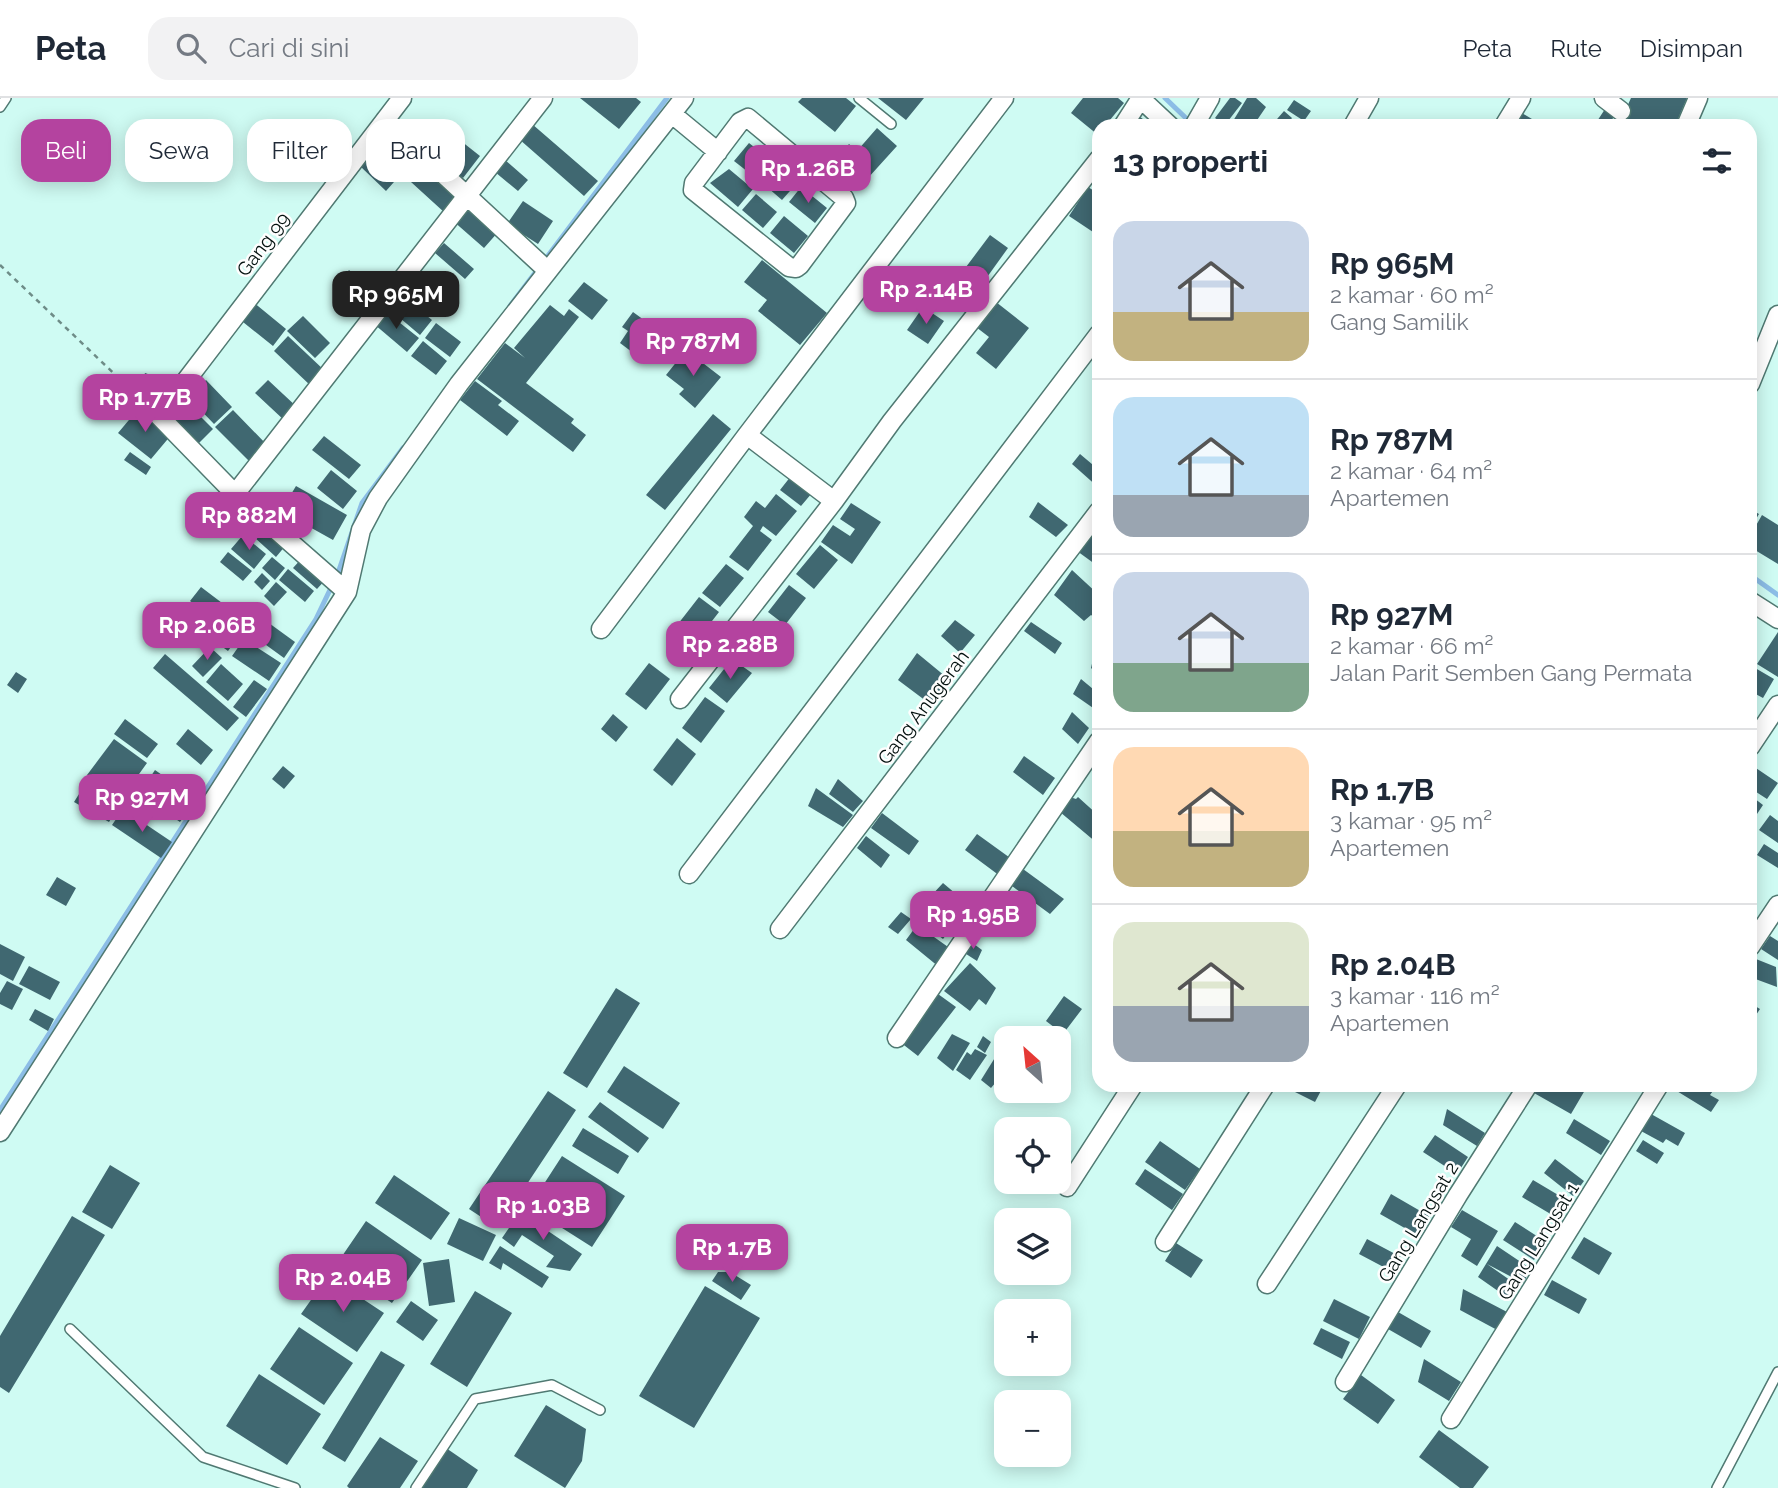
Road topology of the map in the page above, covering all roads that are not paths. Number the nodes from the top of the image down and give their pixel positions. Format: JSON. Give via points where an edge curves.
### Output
{"nodes":[{"id":1,"x":6,"y":98,"type":"edge"},
{"id":2,"x":402,"y":98,"type":"edge"},
{"id":3,"x":543,"y":98,"type":"edge"},
{"id":4,"x":684,"y":98,"type":"edge"},
{"id":5,"x":859,"y":98,"type":"edge"},
{"id":6,"x":1004,"y":98,"type":"edge"},
{"id":7,"x":1140,"y":98,"type":"edge"},
{"id":8,"x":1210,"y":98,"type":"edge"},
{"id":9,"x":1369,"y":98,"type":"edge"},
{"id":10,"x":1521,"y":98,"type":"edge"},
{"id":11,"x":1604,"y":98,"type":"edge"},
{"id":12,"x":1698,"y":98,"type":"edge"},
{"id":13,"x":0,"y":107,"type":"edge"},
{"id":14,"x":1621,"y":111,"type":"dead end"},
{"id":15,"x":672,"y":114,"type":"junction"},
{"id":16,"x":386,"y":119,"type":"edge"},
{"id":17,"x":1127,"y":119,"type":"edge"},
{"id":18,"x":1162,"y":119,"type":"edge"},
{"id":19,"x":1198,"y":119,"type":"edge"},
{"id":20,"x":1357,"y":119,"type":"edge"},
{"id":21,"x":1508,"y":119,"type":"edge"},
{"id":22,"x":1689,"y":119,"type":"edge"},
{"id":23,"x":891,"y":124,"type":"dead end"},
{"id":24,"x":366,"y":145,"type":"edge"},
{"id":25,"x":718,"y":152,"type":"junction"},
{"id":26,"x":1092,"y":168,"type":"edge"},
{"id":27,"x":450,"y":182,"type":"edge"},
{"id":28,"x":466,"y":197,"type":"junction"},
{"id":29,"x":548,"y":271,"type":"junction"},
{"id":30,"x":1778,"y":314,"type":"edge"},
{"id":31,"x":1092,"y":343,"type":"edge"},
{"id":32,"x":1757,"y":366,"type":"edge"},
{"id":33,"x":747,"y":435,"type":"junction"},
{"id":34,"x":235,"y":494,"type":"junction"},
{"id":35,"x":834,"y":501,"type":"junction"},
{"id":36,"x":1092,"y":520,"type":"edge"},
{"id":37,"x":346,"y":592,"type":"junction"},
{"id":38,"x":1757,"y":606,"type":"edge"},
{"id":39,"x":1778,"y":619,"type":"edge"},
{"id":40,"x":601,"y":629,"type":"dead end"},
{"id":41,"x":680,"y":699,"type":"dead end"},
{"id":42,"x":1778,"y":705,"type":"edge"},
{"id":43,"x":1757,"y":736,"type":"edge"},
{"id":44,"x":1092,"y":751,"type":"edge"},
{"id":45,"x":688,"y":874,"type":"dead end"},
{"id":46,"x":1778,"y":905,"type":"edge"},
{"id":47,"x":780,"y":929,"type":"dead end"},
{"id":48,"x":1757,"y":936,"type":"edge"},
{"id":49,"x":897,"y":1038,"type":"dead end"},
{"id":50,"x":1128,"y":1092,"type":"edge"},
{"id":51,"x":1261,"y":1092,"type":"edge"},
{"id":52,"x":1392,"y":1092,"type":"edge"},
{"id":53,"x":1524,"y":1092,"type":"edge"},
{"id":54,"x":1656,"y":1092,"type":"edge"},
{"id":55,"x":0,"y":1132,"type":"edge"},
{"id":56,"x":1071,"y":1180,"type":"edge"},
{"id":57,"x":1165,"y":1242,"type":"dead end"},
{"id":58,"x":1268,"y":1284,"type":"dead end"},
{"id":59,"x":70,"y":1329,"type":"dead end"},
{"id":60,"x":1778,"y":1372,"type":"edge"},
{"id":61,"x":1345,"y":1382,"type":"dead end"},
{"id":62,"x":600,"y":1410,"type":"dead end"},
{"id":63,"x":1451,"y":1419,"type":"dead end"},
{"id":64,"x":295,"y":1488,"type":"edge"},
{"id":65,"x":415,"y":1488,"type":"edge"},
{"id":66,"x":1717,"y":1488,"type":"edge"}],
"edges":[{"from":1,"to":13,"type":"lane"},
{"from":2,"to":16,"type":"street","name":"Gang 99"},
{"from":3,"to":28,"type":"street"},
{"from":4,"to":15,"type":"street"},
{"from":5,"to":23,"type":"lane"},
{"from":6,"to":33,"type":"street"},
{"from":7,"to":17,"type":"street"},
{"from":7,"to":18,"type":"street"},
{"from":8,"to":19,"type":"street"},
{"from":9,"to":20,"type":"street"},
{"from":10,"to":21,"type":"street"},
{"from":11,"to":14,"type":"street"},
{"from":12,"to":22,"type":"street"},
{"from":15,"to":25,"type":"street"},
{"from":15,"to":29,"type":"street"},
{"from":24,"to":34,"type":"street","name":"Gang 99","via":[[159,416]]},
{"from":25,"to":25,"type":"street","via":[[748,118],[844,198],[845,208],[796,268],[693,190]]},
{"from":26,"to":35,"type":"street"},
{"from":27,"to":28,"type":"street"},
{"from":28,"to":29,"type":"street"},
{"from":28,"to":34,"type":"street"},
{"from":29,"to":37,"type":"street","via":[[459,384],[373,506],[361,530]]},
{"from":30,"to":32,"type":"street"},
{"from":31,"to":45,"type":"street"},
{"from":33,"to":35,"type":"street"},
{"from":33,"to":40,"type":"street"},
{"from":34,"to":37,"type":"street"},
{"from":35,"to":41,"type":"street"},
{"from":36,"to":47,"type":"street","name":"Gang Anugerah"},
{"from":37,"to":55,"type":"street"},
{"from":38,"to":39,"type":"street"},
{"from":42,"to":43,"type":"street"},
{"from":44,"to":49,"type":"street"},
{"from":46,"to":48,"type":"street"},
{"from":50,"to":56,"type":"street"},
{"from":51,"to":57,"type":"street"},
{"from":52,"to":58,"type":"street"},
{"from":53,"to":61,"type":"street","name":"Gang Langsat 2"},
{"from":54,"to":63,"type":"street","name":"Gang Langsat 1"},
{"from":59,"to":64,"type":"lane","via":[[203,1457]]},
{"from":60,"to":66,"type":"lane"},
{"from":62,"to":65,"type":"lane","via":[[552,1385],[475,1399]]}]}
